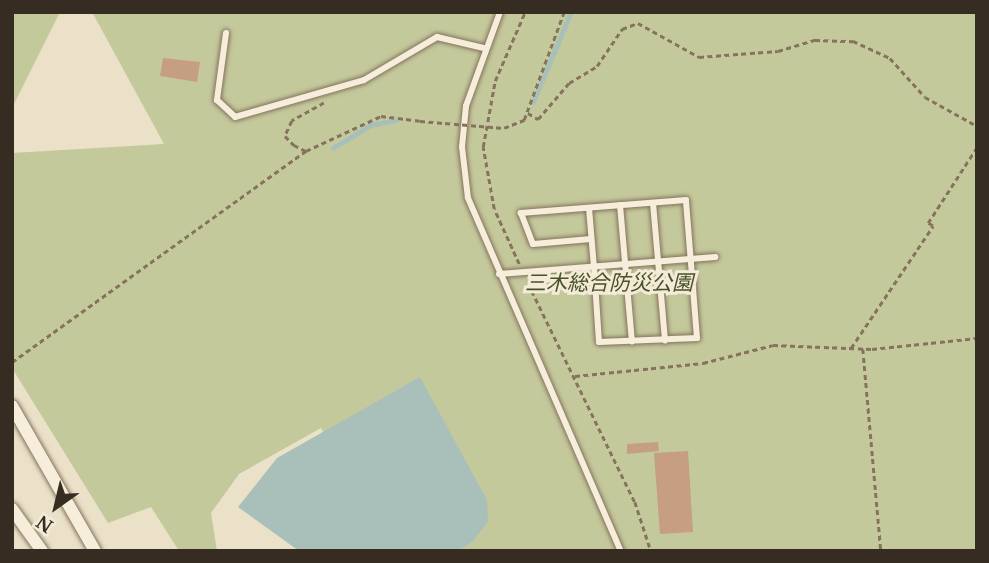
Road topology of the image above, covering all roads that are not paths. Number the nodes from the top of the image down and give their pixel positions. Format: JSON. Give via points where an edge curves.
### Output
{"nodes":[{"id":1,"x":500,"y":12,"type":"edge"},
{"id":2,"x":226,"y":33,"type":"dead end"},
{"id":3,"x":484,"y":48,"type":"junction"},
{"id":4,"x":653,"y":203,"type":"junction"},
{"id":5,"x":620,"y":205,"type":"junction"},
{"id":6,"x":589,"y":208,"type":"junction"},
{"id":7,"x":591,"y":239,"type":"junction"},
{"id":8,"x":715,"y":257,"type":"dead end"},
{"id":9,"x":690,"y":259,"type":"junction"},
{"id":10,"x":658,"y":262,"type":"junction"},
{"id":11,"x":625,"y":264,"type":"junction"},
{"id":12,"x":594,"y":267,"type":"junction"},
{"id":13,"x":499,"y":275,"type":"junction"},
{"id":14,"x":665,"y":340,"type":"junction"},
{"id":15,"x":632,"y":341,"type":"junction"},
{"id":16,"x":12,"y":406,"type":"edge"},
{"id":17,"x":12,"y":509,"type":"edge"},
{"id":18,"x":42,"y":551,"type":"edge"},
{"id":19,"x":95,"y":551,"type":"edge"},
{"id":20,"x":621,"y":551,"type":"edge"}],
"edges":[{"from":1,"to":3,"type":"lane"},
{"from":2,"to":3,"type":"lane","via":[[217,100],[227,114],[243,117],[329,92],[386,69],[437,37]]},
{"from":3,"to":13,"type":"lane","via":[[466,106],[463,167]]},
{"from":4,"to":5,"type":"lane"},
{"from":4,"to":9,"type":"lane","via":[[686,200]]},
{"from":4,"to":10,"type":"lane"},
{"from":5,"to":6,"type":"lane"},
{"from":5,"to":11,"type":"lane"},
{"from":6,"to":7,"type":"lane"},
{"from":6,"to":7,"type":"lane","via":[[521,213],[533,244]]},
{"from":7,"to":12,"type":"lane"},
{"from":8,"to":9,"type":"lane"},
{"from":9,"to":10,"type":"lane"},
{"from":9,"to":14,"type":"lane","via":[[697,338]]},
{"from":10,"to":11,"type":"lane"},
{"from":10,"to":14,"type":"lane"},
{"from":11,"to":12,"type":"lane"},
{"from":11,"to":15,"type":"lane"},
{"from":12,"to":13,"type":"lane"},
{"from":12,"to":15,"type":"lane","via":[[599,342]]},
{"from":13,"to":20,"type":"lane"},
{"from":14,"to":15,"type":"lane"},
{"from":16,"to":19,"type":"street"},
{"from":17,"to":18,"type":"street"}]}
